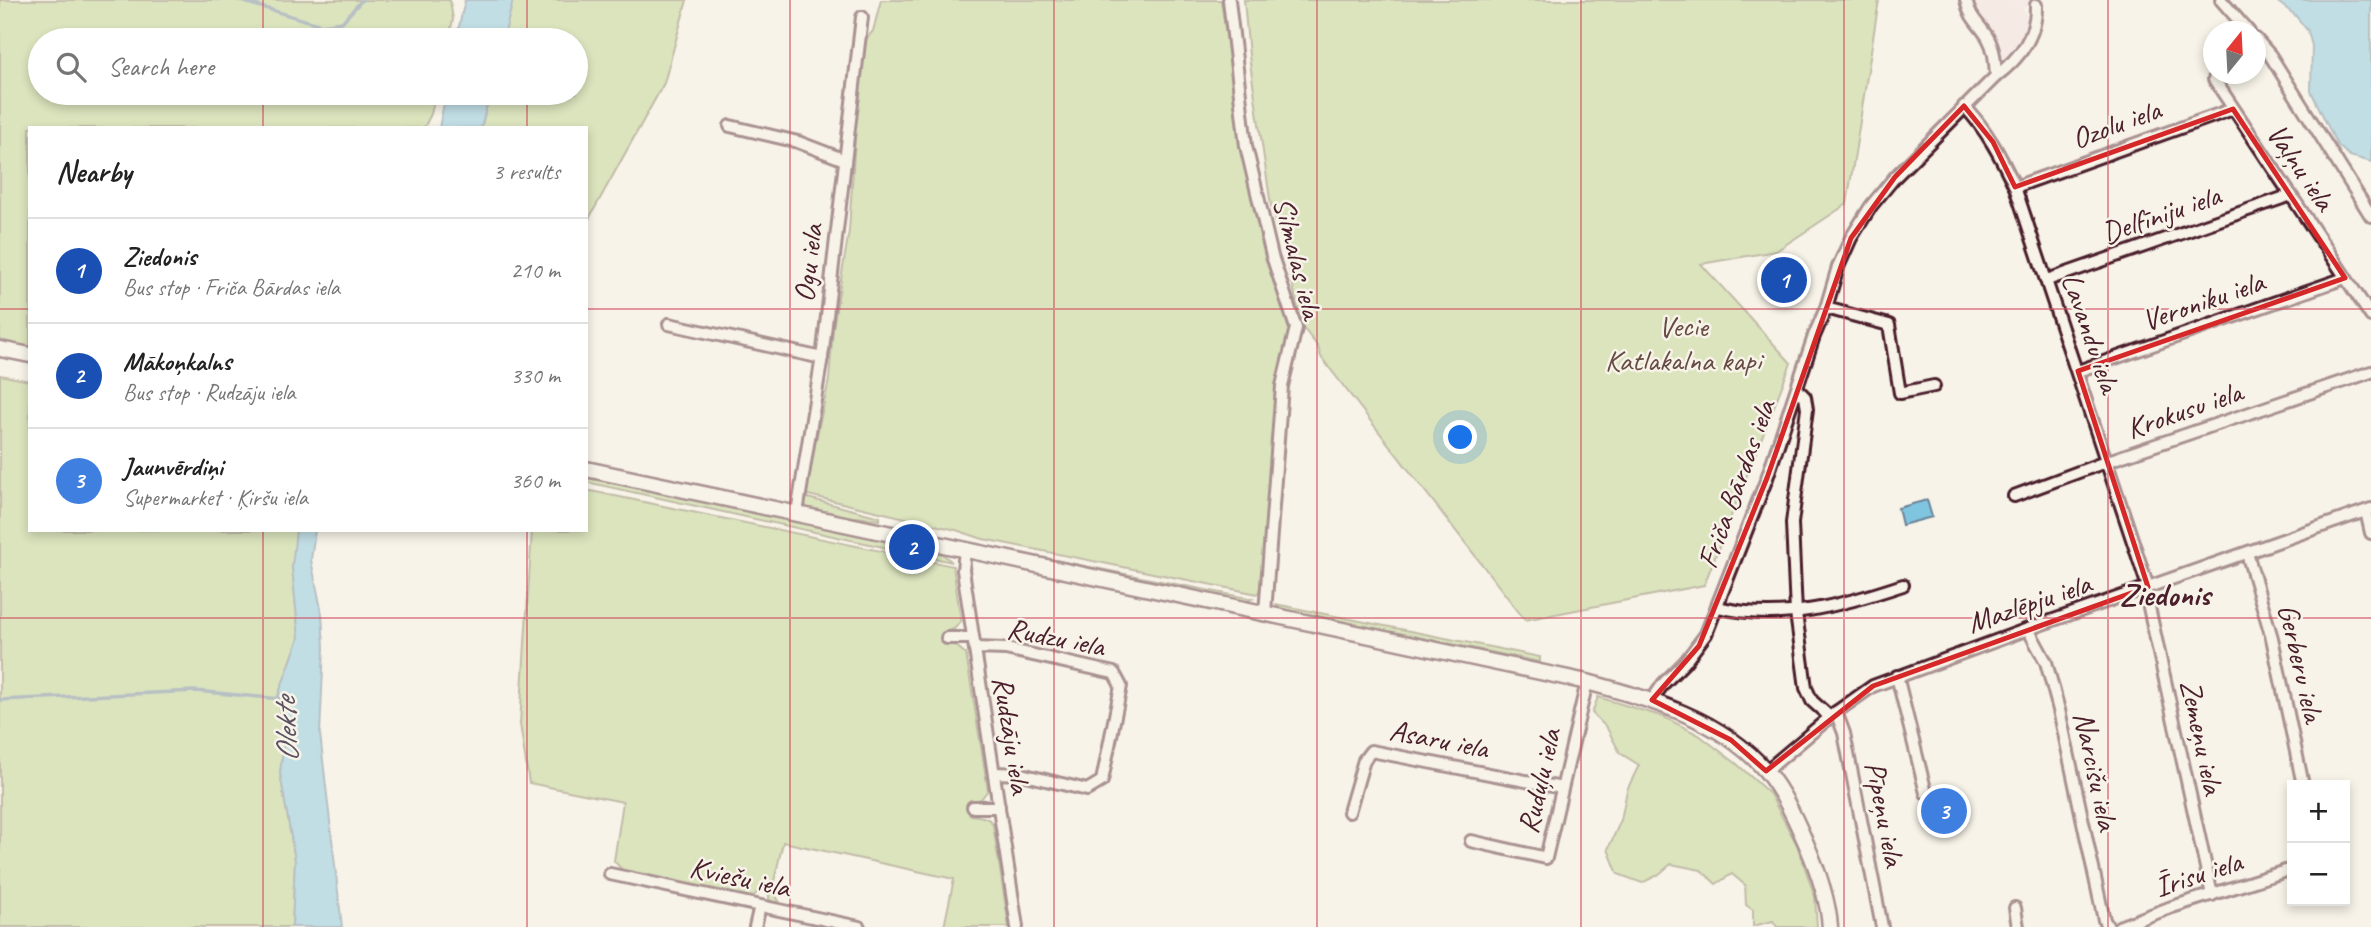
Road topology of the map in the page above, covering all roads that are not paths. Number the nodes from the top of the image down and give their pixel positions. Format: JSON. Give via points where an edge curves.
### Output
{"nodes":[{"id":1,"x":1229,"y":0,"type":"edge"},
{"id":2,"x":1966,"y":0,"type":"edge"},
{"id":3,"x":2221,"y":0,"type":"edge"},
{"id":4,"x":2036,"y":5,"type":"dead end"},
{"id":5,"x":862,"y":17,"type":"dead end"},
{"id":6,"x":2239,"y":21,"type":"edge"},
{"id":7,"x":2266,"y":50,"type":"edge"},
{"id":8,"x":1996,"y":76,"type":"junction"},
{"id":9,"x":2217,"y":84,"type":"edge"},
{"id":10,"x":1964,"y":106,"type":"junction"},
{"id":11,"x":2233,"y":108,"type":"junction"},
{"id":12,"x":730,"y":126,"type":"dead end"},
{"id":13,"x":845,"y":160,"type":"junction"},
{"id":14,"x":2015,"y":187,"type":"junction"},
{"id":15,"x":2291,"y":195,"type":"junction"},
{"id":16,"x":2371,"y":216,"type":"edge"},
{"id":17,"x":2345,"y":278,"type":"junction"},
{"id":18,"x":2047,"y":280,"type":"junction"},
{"id":19,"x":1826,"y":308,"type":"junction"},
{"id":20,"x":2371,"y":316,"type":"edge"},
{"id":21,"x":669,"y":324,"type":"dead end"},
{"id":22,"x":0,"y":349,"type":"edge"},
{"id":23,"x":28,"y":355,"type":"edge"},
{"id":24,"x":822,"y":358,"type":"junction"},
{"id":25,"x":2078,"y":371,"type":"junction"},
{"id":26,"x":2371,"y":372,"type":"edge"},
{"id":27,"x":1934,"y":386,"type":"dead end"},
{"id":28,"x":1797,"y":389,"type":"junction"},
{"id":29,"x":2108,"y":461,"type":"junction"},
{"id":30,"x":588,"y":469,"type":"edge"},
{"id":31,"x":2014,"y":496,"type":"dead end"},
{"id":32,"x":2368,"y":510,"type":"edge"},
{"id":33,"x":797,"y":513,"type":"junction"},
{"id":34,"x":2371,"y":533,"type":"edge"},
{"id":35,"x":965,"y":550,"type":"junction"},
{"id":36,"x":2247,"y":553,"type":"junction"},
{"id":37,"x":1903,"y":585,"type":"dead end"},
{"id":38,"x":2147,"y":588,"type":"junction"},
{"id":39,"x":1718,"y":607,"type":"junction"},
{"id":40,"x":1265,"y":613,"type":"junction"},
{"id":41,"x":1796,"y":613,"type":"junction"},
{"id":42,"x":2028,"y":629,"type":"junction"},
{"id":43,"x":947,"y":638,"type":"dead end"},
{"id":44,"x":974,"y":643,"type":"junction"},
{"id":45,"x":1897,"y":676,"type":"junction"},
{"id":46,"x":1587,"y":682,"type":"junction"},
{"id":47,"x":1652,"y":700,"type":"junction"},
{"id":48,"x":1833,"y":715,"type":"junction"},
{"id":49,"x":1766,"y":771,"type":"junction"},
{"id":50,"x":994,"y":773,"type":"junction"},
{"id":51,"x":2302,"y":780,"type":"edge"},
{"id":52,"x":1562,"y":788,"type":"junction"},
{"id":53,"x":1926,"y":793,"type":"dead end"},
{"id":54,"x":973,"y":807,"type":"dead end"},
{"id":55,"x":999,"y":807,"type":"junction"},
{"id":56,"x":1349,"y":812,"type":"dead end"},
{"id":57,"x":1471,"y":841,"type":"dead end"},
{"id":58,"x":2287,"y":871,"type":"edge"},
{"id":59,"x":610,"y":874,"type":"dead end"},
{"id":60,"x":2212,"y":895,"type":"junction"},
{"id":61,"x":760,"y":906,"type":"junction"},
{"id":62,"x":2015,"y":908,"type":"dead end"},
{"id":63,"x":755,"y":927,"type":"edge"},
{"id":64,"x":859,"y":927,"type":"edge"},
{"id":65,"x":1018,"y":927,"type":"edge"},
{"id":66,"x":1830,"y":927,"type":"edge"},
{"id":67,"x":1882,"y":927,"type":"edge"},
{"id":68,"x":2018,"y":927,"type":"edge"},
{"id":69,"x":2108,"y":927,"type":"edge"},
{"id":70,"x":2119,"y":927,"type":"edge"}],
"edges":[{"from":1,"to":40,"type":"street","name":"Silmalas iela","via":[[1246,146],[1272,256],[1296,328],[1282,386]]},
{"from":2,"to":8,"type":"street","via":[[1969,14],[1993,50]]},
{"from":3,"to":6,"type":"street"},
{"from":4,"to":8,"type":"street","name":"Friča Bārdas iela","via":[[2034,28],[2024,49]]},
{"from":5,"to":13,"type":"street","name":"Ogu iela"},
{"from":7,"to":16,"type":"street"},
{"from":8,"to":10,"type":"street","name":"Friča Bārdas iela"},
{"from":9,"to":11,"type":"street","name":"Vaļņu iela"},
{"from":10,"to":14,"type":"street","name":"Lavandu iela","via":[[1993,142]]},
{"from":10,"to":19,"type":"street","name":"Friča Bārdas iela","via":[[1871,206],[1838,267]]},
{"from":11,"to":14,"type":"street","name":"Ozolu iela"},
{"from":11,"to":15,"type":"street","name":"Vaļņu iela"},
{"from":12,"to":13,"type":"street","via":[[798,142]]},
{"from":13,"to":24,"type":"street","name":"Ogu iela"},
{"from":14,"to":18,"type":"street","name":"Lavandu iela"},
{"from":15,"to":17,"type":"street","name":"Vaļņu iela"},
{"from":15,"to":18,"type":"street","name":"Delfīniju iela"},
{"from":17,"to":20,"type":"street","name":"Vaļņu iela"},
{"from":17,"to":25,"type":"street","name":"Veroniku iela"},
{"from":18,"to":25,"type":"street","name":"Lavandu iela"},
{"from":19,"to":27,"type":"street","via":[[1889,325],[1900,393]]},
{"from":19,"to":28,"type":"street","name":"Friča Bārdas iela"},
{"from":21,"to":24,"type":"street"},
{"from":22,"to":23,"type":"main road"},
{"from":24,"to":33,"type":"street","name":"Ogu iela"},
{"from":25,"to":29,"type":"street","name":"Lavandu iela"},
{"from":26,"to":29,"type":"street","name":"Krokusu iela"},
{"from":28,"to":39,"type":"street","name":"Friča Bārdas iela"},
{"from":28,"to":41,"type":"street","via":[[1805,397],[1807,409],[1791,523]]},
{"from":29,"to":31,"type":"street","name":"Krokusu iela"},
{"from":29,"to":38,"type":"street","name":"Lavandu iela"},
{"from":30,"to":33,"type":"main road"},
{"from":32,"to":34,"type":"street"},
{"from":32,"to":36,"type":"street","name":"Mazlēpju iela"},
{"from":33,"to":35,"type":"main road"},
{"from":35,"to":40,"type":"main road"},
{"from":35,"to":44,"type":"street","name":"Rudzāju iela","via":[[962,566]]},
{"from":36,"to":38,"type":"street","name":"Mazlēpju iela"},
{"from":36,"to":51,"type":"street","name":"Gerberu iela","via":[[2272,638]]},
{"from":37,"to":41,"type":"street","via":[[1849,603]]},
{"from":38,"to":42,"type":"street","name":"Mazlēpju iela"},
{"from":38,"to":60,"type":"street","name":"Zemeņu iela"},
{"from":39,"to":41,"type":"street"},
{"from":39,"to":47,"type":"street","name":"Friča Bārdas iela","via":[[1699,646]]},
{"from":40,"to":46,"type":"main road"},
{"from":41,"to":48,"type":"street","via":[[1806,688],[1812,701]]},
{"from":42,"to":45,"type":"street","name":"Mazlēpju iela"},
{"from":42,"to":69,"type":"street","name":"Narcišu iela","via":[[2046,663],[2059,710]]},
{"from":43,"to":44,"type":"street"},
{"from":44,"to":50,"type":"street","name":"Rudzāju iela"},
{"from":44,"to":50,"type":"street","name":"Rudzu iela","via":[[1114,673],[1121,686],[1102,781],[1087,790],[1021,774]]},
{"from":45,"to":48,"type":"street","name":"Mazlēpju iela","via":[[1866,690]]},
{"from":45,"to":53,"type":"street"},
{"from":46,"to":47,"type":"main road"},
{"from":46,"to":52,"type":"street","name":"Ruduļu iela"},
{"from":47,"to":49,"type":"main road","via":[[1721,734]]},
{"from":48,"to":49,"type":"street","name":"Mazlēpju iela"},
{"from":48,"to":67,"type":"street","name":"Pīpeņu iela","via":[[1844,733]]},
{"from":49,"to":66,"type":"main road","via":[[1789,805],[1813,859]]},
{"from":50,"to":55,"type":"street","name":"Rudzāju iela"},
{"from":52,"to":56,"type":"street","name":"Asaru iela","via":[[1371,751],[1364,760]]},
{"from":52,"to":57,"type":"street","name":"Ruduļu iela","via":[[1546,858]]},
{"from":54,"to":55,"type":"street"},
{"from":55,"to":65,"type":"street","name":"Rudzāju iela"},
{"from":58,"to":60,"type":"street","name":"Īrisu iela"},
{"from":59,"to":61,"type":"street","name":"Kviešu iela"},
{"from":60,"to":70,"type":"street","name":"Īrisu iela"},
{"from":61,"to":63,"type":"street"},
{"from":61,"to":64,"type":"street","name":"Kviešu iela"},
{"from":62,"to":68,"type":"street"}]}
